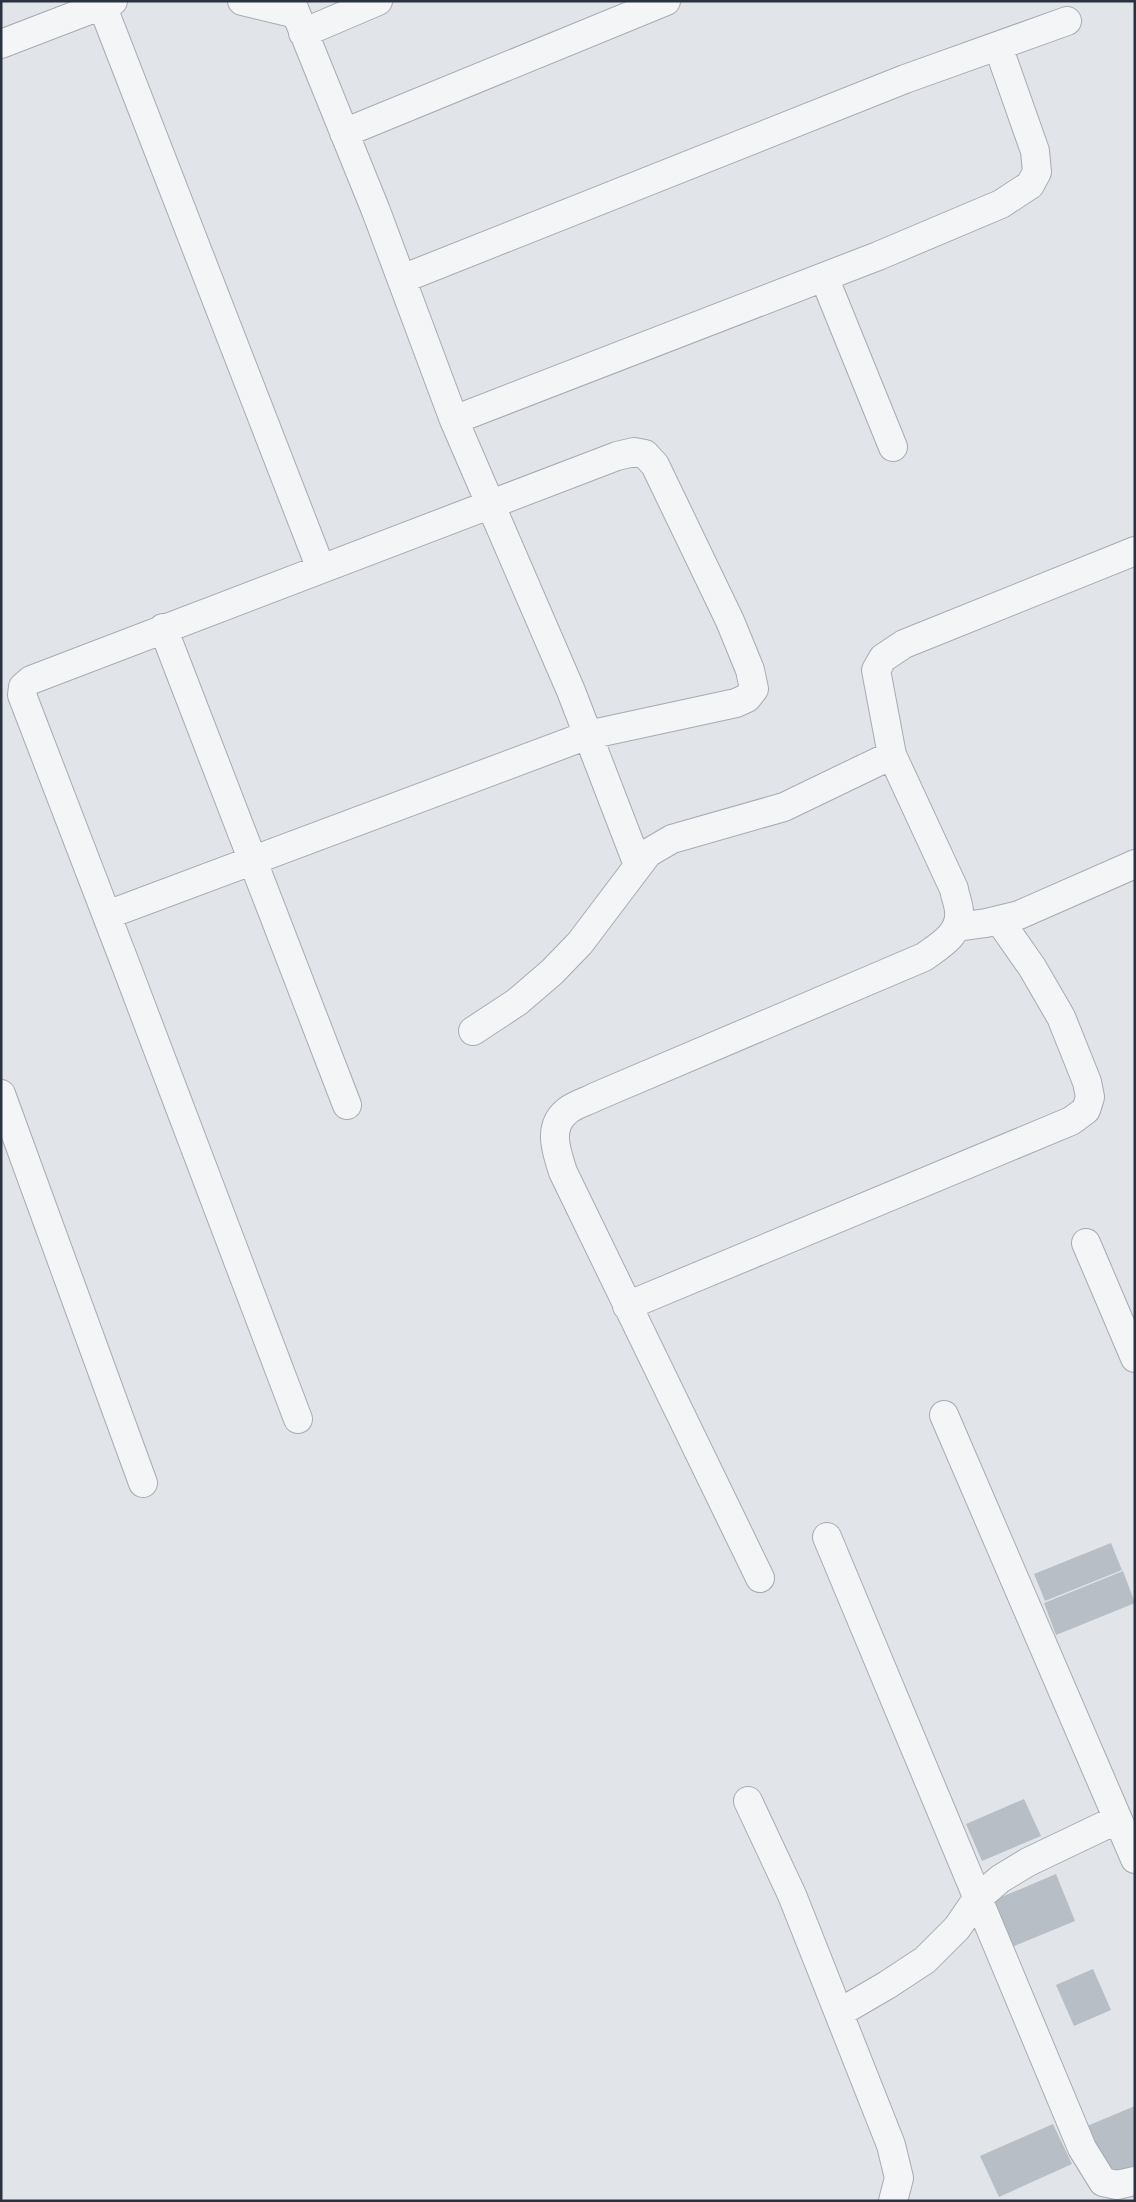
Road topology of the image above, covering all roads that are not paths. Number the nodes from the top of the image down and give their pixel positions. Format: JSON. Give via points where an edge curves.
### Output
{"nodes":[{"id":1,"x":242,"y":1,"type":"edge"},
{"id":2,"x":378,"y":1,"type":"edge"},
{"id":3,"x":666,"y":1,"type":"edge"},
{"id":4,"x":107,"y":3,"type":"edge"},
{"id":5,"x":297,"y":16,"type":"edge"},
{"id":6,"x":1067,"y":21,"type":"dead end"},
{"id":7,"x":1,"y":44,"type":"edge"},
{"id":8,"x":998,"y":46,"type":"junction"},
{"id":9,"x":344,"y":133,"type":"junction"},
{"id":10,"x":824,"y":277,"type":"junction"},
{"id":11,"x":402,"y":279,"type":"junction"},
{"id":12,"x":454,"y":420,"type":"junction"},
{"id":13,"x":893,"y":447,"type":"dead end"},
{"id":14,"x":490,"y":503,"type":"junction"},
{"id":15,"x":1135,"y":551,"type":"edge"},
{"id":16,"x":321,"y":569,"type":"junction"},
{"id":17,"x":163,"y":628,"type":"junction"},
{"id":18,"x":588,"y":735,"type":"junction"},
{"id":19,"x":892,"y":755,"type":"junction"},
{"id":20,"x":253,"y":861,"type":"junction"},
{"id":21,"x":1135,"y":864,"type":"edge"},
{"id":22,"x":638,"y":865,"type":"junction"},
{"id":23,"x":107,"y":915,"type":"junction"},
{"id":24,"x":999,"y":920,"type":"junction"},
{"id":25,"x":957,"y":927,"type":"junction"},
{"id":26,"x":473,"y":1031,"type":"dead end"},
{"id":27,"x":1,"y":1094,"type":"edge"},
{"id":28,"x":346,"y":1105,"type":"dead end"},
{"id":29,"x":1086,"y":1242,"type":"dead end"},
{"id":30,"x":627,"y":1306,"type":"junction"},
{"id":31,"x":1135,"y":1358,"type":"edge"},
{"id":32,"x":944,"y":1415,"type":"dead end"},
{"id":33,"x":298,"y":1419,"type":"dead end"},
{"id":34,"x":143,"y":1483,"type":"dead end"},
{"id":35,"x":828,"y":1538,"type":"dead end"},
{"id":36,"x":760,"y":1578,"type":"dead end"},
{"id":37,"x":748,"y":1801,"type":"dead end"},
{"id":38,"x":1116,"y":1820,"type":"junction"},
{"id":39,"x":1135,"y":1859,"type":"edge"},
{"id":40,"x":977,"y":1900,"type":"junction"},
{"id":41,"x":839,"y":2012,"type":"junction"},
{"id":42,"x":1135,"y":2181,"type":"edge"},
{"id":43,"x":893,"y":2201,"type":"edge"}],
"edges":[{"from":1,"to":5,"type":"street"},
{"from":2,"to":5,"type":"street"},
{"from":3,"to":9,"type":"street"},
{"from":4,"to":7,"type":"street"},
{"from":4,"to":16,"type":"street"},
{"from":5,"to":9,"type":"street"},
{"from":6,"to":8,"type":"street"},
{"from":8,"to":10,"type":"street","via":[[1035,151],[1036,172],[1030,185],[1001,204]]},
{"from":8,"to":11,"type":"street","via":[[832,107]]},
{"from":9,"to":11,"type":"street"},
{"from":10,"to":12,"type":"street"},
{"from":10,"to":13,"type":"street"},
{"from":11,"to":12,"type":"street"},
{"from":12,"to":14,"type":"street"},
{"from":14,"to":16,"type":"street"},
{"from":14,"to":18,"type":"street"},
{"from":14,"to":18,"type":"street","via":[[617,456],[634,452],[645,454],[667,488],[747,662],[754,689],[748,698]]},
{"from":15,"to":19,"type":"street","via":[[904,644],[884,658],[876,670]]},
{"from":16,"to":17,"type":"street"},
{"from":17,"to":20,"type":"street"},
{"from":17,"to":23,"type":"street","via":[[31,680],[23,687],[22,694]]},
{"from":18,"to":20,"type":"street"},
{"from":18,"to":22,"type":"street"},
{"from":19,"to":22,"type":"street","via":[[784,807],[672,839],[648,853]]},
{"from":19,"to":25,"type":"street","via":[[954,889],[959,913]]},
{"from":20,"to":23,"type":"street"},
{"from":20,"to":28,"type":"street"},
{"from":21,"to":24,"type":"street","via":[[1019,915]]},
{"from":22,"to":26,"type":"street","via":[[580,943],[552,972],[517,1002]]},
{"from":23,"to":33,"type":"street"},
{"from":24,"to":25,"type":"street"},
{"from":24,"to":30,"type":"street","via":[[1032,967],[1061,1018],[1088,1082],[1090,1097],[1086,1110],[1070,1121]]},
{"from":25,"to":30,"type":"street","via":[[945,942],[924,957],[566,1111],[556,1125],[554,1146],[563,1172]]},
{"from":27,"to":34,"type":"street"},
{"from":29,"to":31,"type":"street"},
{"from":30,"to":36,"type":"street"},
{"from":32,"to":38,"type":"street"},
{"from":35,"to":40,"type":"street"},
{"from":37,"to":41,"type":"street","via":[[792,1895]]},
{"from":38,"to":39,"type":"street"},
{"from":38,"to":40,"type":"street","via":[[1028,1862],[1000,1879]]},
{"from":40,"to":41,"type":"street","via":[[957,1928],[925,1960]]},
{"from":40,"to":42,"type":"street","via":[[1082,2148],[1104,2182],[1117,2185]]},
{"from":41,"to":43,"type":"street","via":[[891,2146],[899,2178]]}]}
